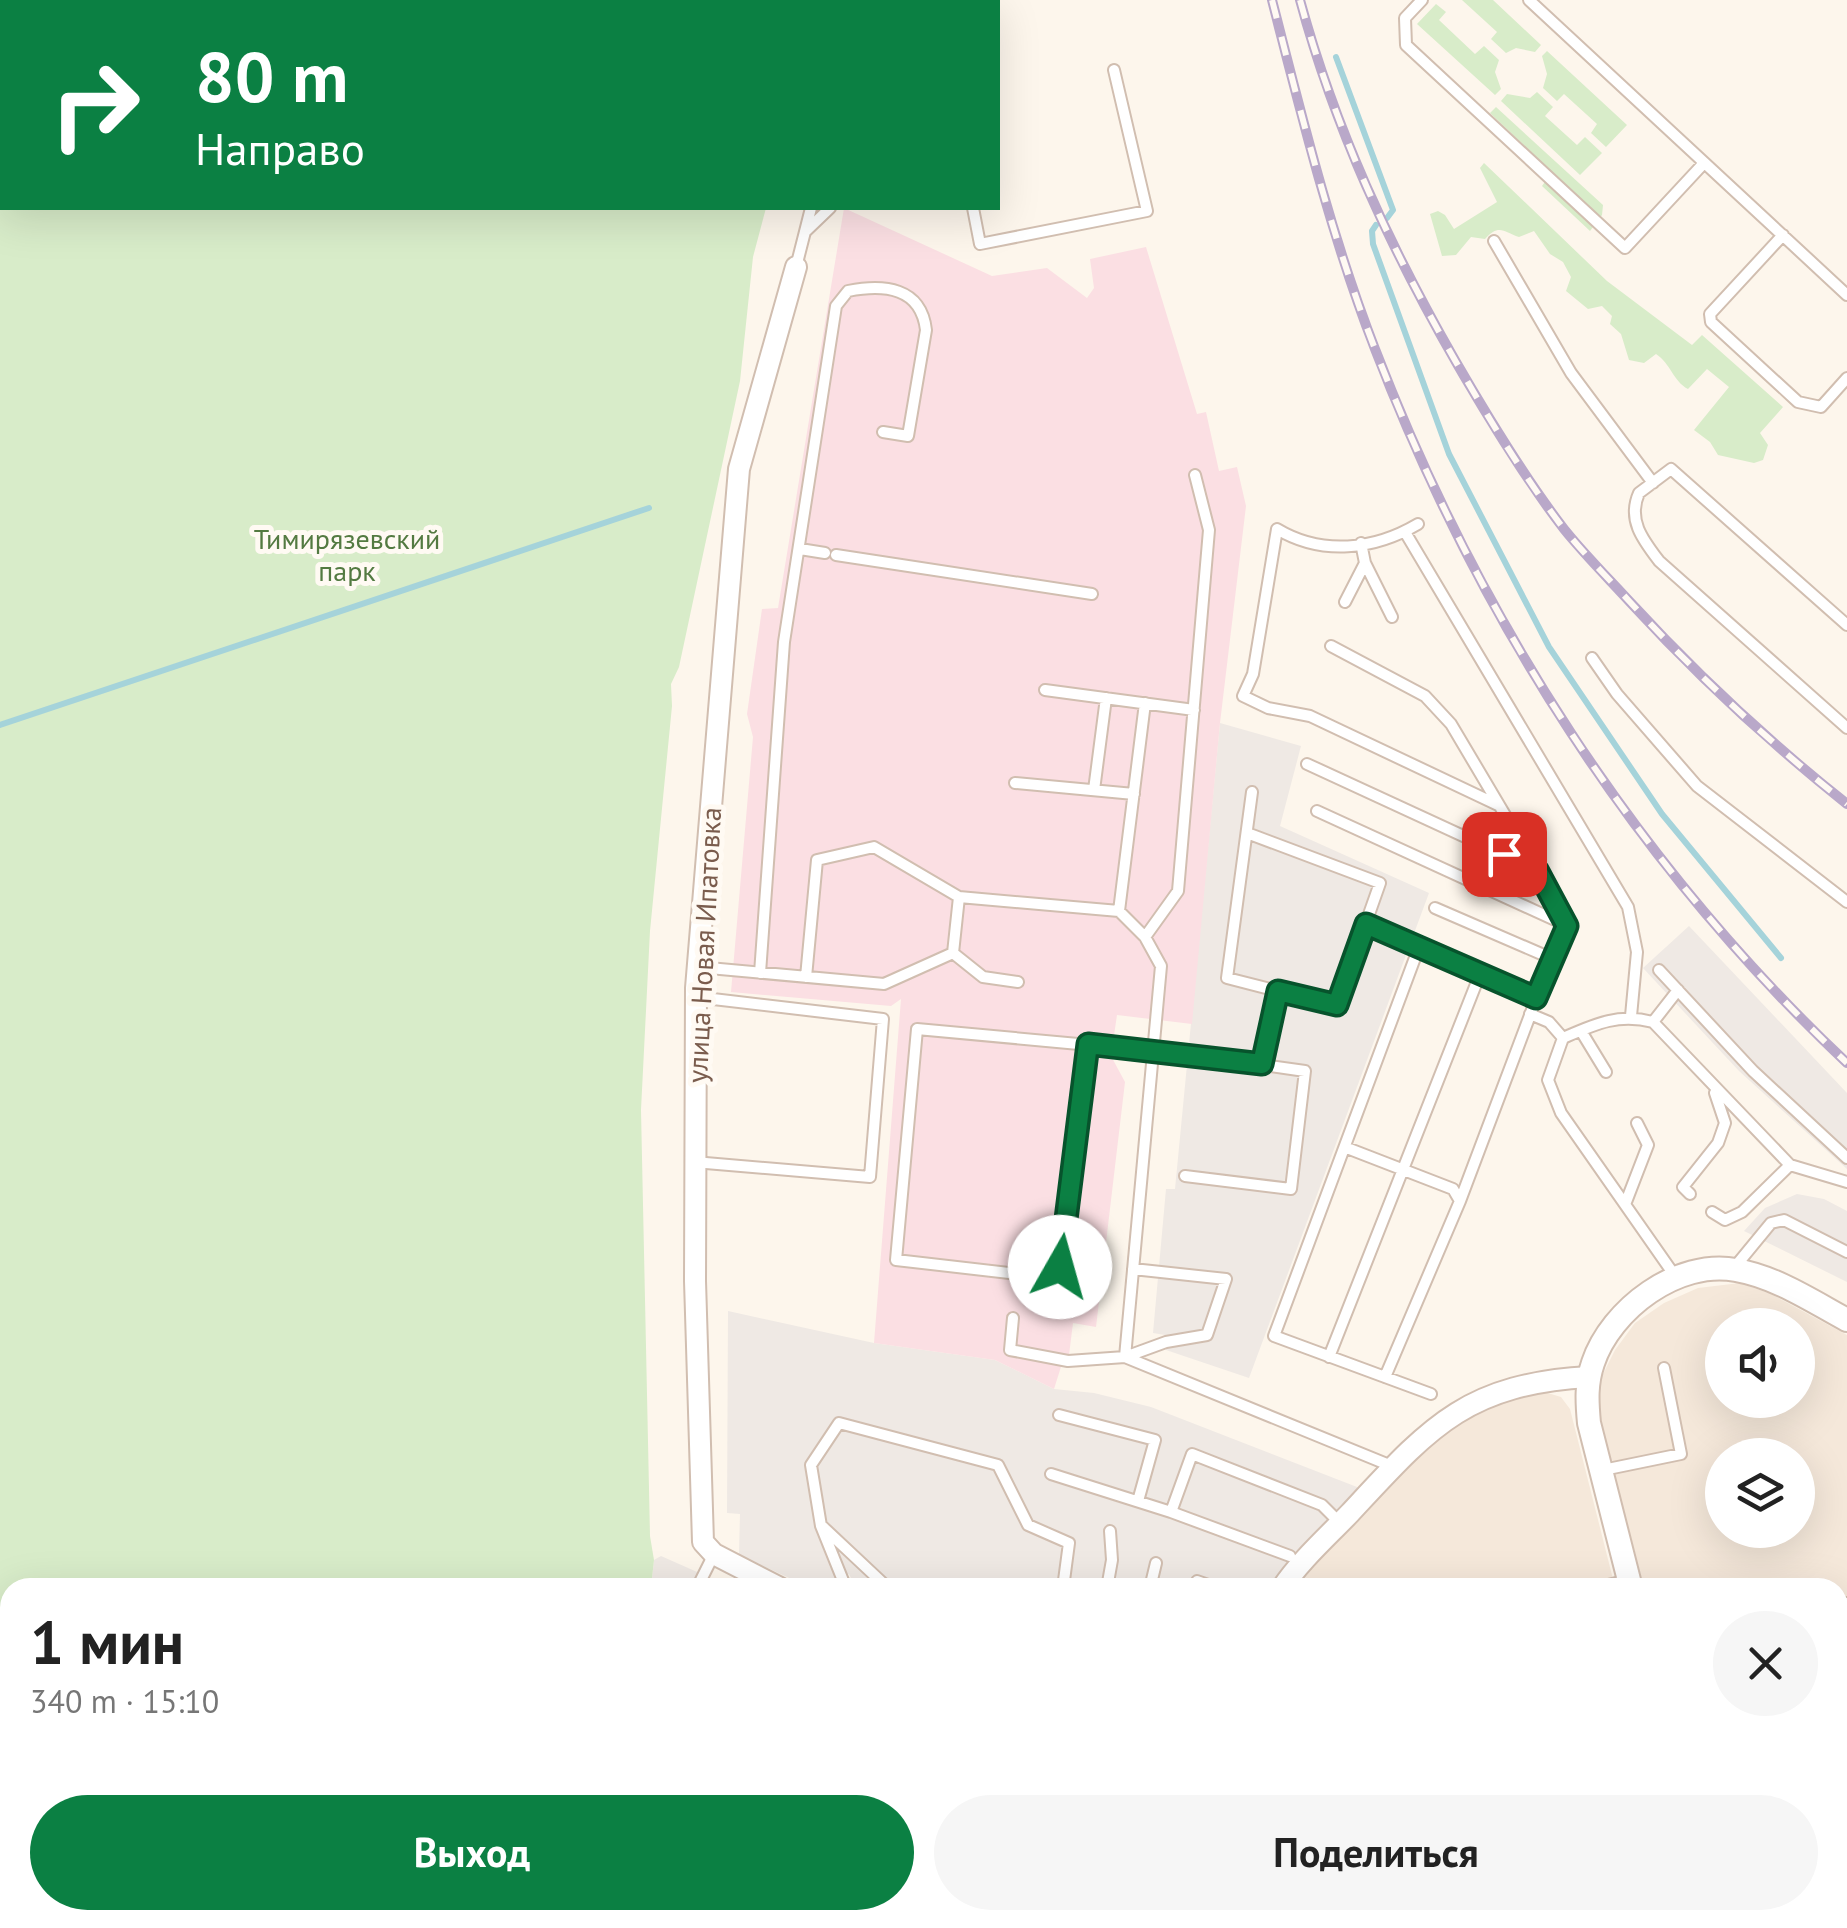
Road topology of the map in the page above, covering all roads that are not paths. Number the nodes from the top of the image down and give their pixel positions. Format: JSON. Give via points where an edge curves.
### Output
{"nodes":[{"id":1,"x":1422,"y":0,"type":"edge"},
{"id":2,"x":1529,"y":0,"type":"edge"},
{"id":3,"x":1114,"y":70,"type":"dead end"},
{"id":4,"x":1704,"y":162,"type":"junction"},
{"id":5,"x":811,"y":210,"type":"edge"},
{"id":6,"x":828,"y":210,"type":"edge"},
{"id":7,"x":973,"y":210,"type":"edge"},
{"id":8,"x":806,"y":231,"type":"junction"},
{"id":9,"x":1782,"y":235,"type":"junction"},
{"id":10,"x":1494,"y":240,"type":"dead end"},
{"id":11,"x":796,"y":266,"type":"joint"},
{"id":12,"x":1847,"y":295,"type":"edge"},
{"id":13,"x":1847,"y":378,"type":"edge"},
{"id":14,"x":883,"y":432,"type":"dead end"},
{"id":15,"x":1195,"y":475,"type":"dead end"},
{"id":16,"x":1652,"y":483,"type":"junction"},
{"id":17,"x":1418,"y":524,"type":"dead end"},
{"id":18,"x":1404,"y":532,"type":"junction"},
{"id":19,"x":1361,"y":544,"type":"junction"},
{"id":20,"x":800,"y":549,"type":"junction"},
{"id":21,"x":1365,"y":563,"type":"junction"},
{"id":22,"x":1092,"y":594,"type":"dead end"},
{"id":23,"x":1345,"y":602,"type":"dead end"},
{"id":24,"x":1392,"y":618,"type":"dead end"},
{"id":25,"x":1847,"y":625,"type":"edge"},
{"id":26,"x":1331,"y":646,"type":"dead end"},
{"id":27,"x":1592,"y":658,"type":"dead end"},
{"id":28,"x":1045,"y":690,"type":"dead end"},
{"id":29,"x":1106,"y":698,"type":"junction"},
{"id":30,"x":1145,"y":703,"type":"junction"},
{"id":31,"x":1194,"y":710,"type":"junction"},
{"id":32,"x":1847,"y":728,"type":"edge"},
{"id":33,"x":1307,"y":764,"type":"dead end"},
{"id":34,"x":1015,"y":782,"type":"dead end"},
{"id":35,"x":1094,"y":790,"type":"junction"},
{"id":36,"x":1252,"y":792,"type":"dead end"},
{"id":37,"x":1134,"y":794,"type":"junction"},
{"id":38,"x":1499,"y":806,"type":"junction"},
{"id":39,"x":1316,"y":811,"type":"dead end"},
{"id":40,"x":1248,"y":833,"type":"junction"},
{"id":41,"x":1537,"y":870,"type":"junction"},
{"id":42,"x":959,"y":896,"type":"junction"},
{"id":43,"x":1847,"y":902,"type":"edge"},
{"id":44,"x":1435,"y":908,"type":"dead end"},
{"id":45,"x":1119,"y":912,"type":"junction"},
{"id":46,"x":1366,"y":924,"type":"junction"},
{"id":47,"x":1567,"y":926,"type":"junction"},
{"id":48,"x":1145,"y":937,"type":"junction"},
{"id":49,"x":1419,"y":947,"type":"junction"},
{"id":50,"x":953,"y":953,"type":"junction"},
{"id":51,"x":1553,"y":958,"type":"junction"},
{"id":52,"x":698,"y":967,"type":"junction"},
{"id":53,"x":1659,"y":970,"type":"dead end"},
{"id":54,"x":760,"y":973,"type":"junction"},
{"id":55,"x":1480,"y":974,"type":"junction"},
{"id":56,"x":806,"y":977,"type":"junction"},
{"id":57,"x":1018,"y":982,"type":"dead end"},
{"id":58,"x":1678,"y":990,"type":"junction"},
{"id":59,"x":1278,"y":991,"type":"junction"},
{"id":60,"x":696,"y":997,"type":"junction"},
{"id":61,"x":1536,"y":998,"type":"junction"},
{"id":62,"x":1530,"y":1014,"type":"junction"},
{"id":63,"x":1631,"y":1016,"type":"junction"},
{"id":64,"x":1653,"y":1022,"type":"junction"},
{"id":65,"x":1581,"y":1031,"type":"junction"},
{"id":66,"x":1563,"y":1038,"type":"junction"},
{"id":67,"x":1088,"y":1044,"type":"junction"},
{"id":68,"x":1152,"y":1051,"type":"junction"},
{"id":69,"x":1262,"y":1064,"type":"junction"},
{"id":70,"x":1606,"y":1072,"type":"dead end"},
{"id":71,"x":1714,"y":1087,"type":"junction"},
{"id":72,"x":1637,"y":1123,"type":"dead end"},
{"id":73,"x":1346,"y":1148,"type":"junction"},
{"id":74,"x":1847,"y":1161,"type":"edge"},
{"id":75,"x":694,"y":1162,"type":"junction"},
{"id":76,"x":1790,"y":1165,"type":"junction"},
{"id":77,"x":1404,"y":1169,"type":"junction"},
{"id":78,"x":1184,"y":1176,"type":"dead end"},
{"id":79,"x":1846,"y":1182,"type":"edge"},
{"id":80,"x":1690,"y":1194,"type":"dead end"},
{"id":81,"x":1460,"y":1201,"type":"junction"},
{"id":82,"x":1626,"y":1202,"type":"junction"},
{"id":83,"x":1712,"y":1212,"type":"dead end"},
{"id":84,"x":1847,"y":1252,"type":"edge"},
{"id":85,"x":1134,"y":1269,"type":"junction"},
{"id":86,"x":1734,"y":1269,"type":"junction"},
{"id":87,"x":1676,"y":1277,"type":"junction"},
{"id":88,"x":1013,"y":1318,"type":"dead end"},
{"id":89,"x":1847,"y":1320,"type":"edge"},
{"id":90,"x":1329,"y":1357,"type":"junction"},
{"id":91,"x":1125,"y":1358,"type":"junction"},
{"id":92,"x":1664,"y":1368,"type":"dead end"},
{"id":93,"x":1386,"y":1377,"type":"junction"},
{"id":94,"x":1589,"y":1377,"type":"junction"},
{"id":95,"x":1431,"y":1394,"type":"dead end"},
{"id":96,"x":1058,"y":1415,"type":"dead end"},
{"id":97,"x":1394,"y":1467,"type":"junction"},
{"id":98,"x":1602,"y":1470,"type":"junction"},
{"id":99,"x":1051,"y":1474,"type":"dead end"},
{"id":100,"x":1138,"y":1501,"type":"junction"},
{"id":101,"x":1171,"y":1512,"type":"junction"},
{"id":102,"x":1340,"y":1523,"type":"junction"},
{"id":103,"x":821,"y":1526,"type":"junction"},
{"id":104,"x":1110,"y":1531,"type":"dead end"},
{"id":105,"x":714,"y":1554,"type":"junction"},
{"id":106,"x":1290,"y":1556,"type":"dead end"},
{"id":107,"x":1156,"y":1563,"type":"dead end"},
{"id":108,"x":702,"y":1578,"type":"edge"},
{"id":109,"x":761,"y":1578,"type":"edge"},
{"id":110,"x":842,"y":1578,"type":"edge"},
{"id":111,"x":877,"y":1578,"type":"edge"},
{"id":112,"x":1064,"y":1578,"type":"edge"},
{"id":113,"x":1109,"y":1578,"type":"edge"},
{"id":114,"x":1152,"y":1578,"type":"edge"},
{"id":115,"x":1291,"y":1578,"type":"edge"},
{"id":116,"x":1629,"y":1578,"type":"edge"}],
"edges":[{"from":1,"to":4,"type":"lane","via":[[1405,18],[1406,45],[1625,248]]},
{"from":2,"to":4,"type":"lane"},
{"from":3,"to":7,"type":"lane","via":[[1147,211],[980,244]]},
{"from":4,"to":9,"type":"lane"},
{"from":5,"to":8,"type":"lane"},
{"from":6,"to":8,"type":"lane"},
{"from":8,"to":11,"type":"lane"},
{"from":9,"to":12,"type":"lane"},
{"from":9,"to":13,"type":"lane","via":[[1710,314],[1711,322],[1798,402],[1821,407]]},
{"from":10,"to":16,"type":"lane","via":[[1571,373]]},
{"from":11,"to":52,"type":"street","name":"улица Новая Ипатовка","via":[[739,469]]},
{"from":14,"to":20,"type":"lane","via":[[908,436],[926,330],[924,313],[907,294],[874,286],[848,290],[836,306]]},
{"from":15,"to":31,"type":"lane","via":[[1209,530]]},
{"from":16,"to":25,"type":"lane","via":[[1671,469]]},
{"from":16,"to":32,"type":"lane","via":[[1638,493],[1635,520],[1659,561]]},
{"from":17,"to":18,"type":"lane"},
{"from":18,"to":19,"type":"lane"},
{"from":18,"to":63,"type":"lane","via":[[1628,907],[1637,952]]},
{"from":19,"to":21,"type":"lane"},
{"from":19,"to":38,"type":"lane","via":[[1326,548],[1277,530],[1254,674],[1243,696],[1310,716]]},
{"from":20,"to":22,"type":"lane"},
{"from":20,"to":54,"type":"lane","via":[[784,642]]},
{"from":21,"to":23,"type":"lane"},
{"from":21,"to":24,"type":"lane"},
{"from":26,"to":38,"type":"lane","via":[[1425,696],[1450,724]]},
{"from":27,"to":43,"type":"lane","via":[[1698,786]]},
{"from":28,"to":29,"type":"lane"},
{"from":29,"to":30,"type":"lane"},
{"from":29,"to":35,"type":"lane"},
{"from":30,"to":31,"type":"lane"},
{"from":30,"to":37,"type":"lane"},
{"from":31,"to":48,"type":"lane","via":[[1178,891]]},
{"from":33,"to":41,"type":"lane"},
{"from":34,"to":35,"type":"lane"},
{"from":35,"to":37,"type":"lane"},
{"from":36,"to":40,"type":"lane"},
{"from":37,"to":45,"type":"lane"},
{"from":38,"to":41,"type":"lane"},
{"from":39,"to":47,"type":"lane"},
{"from":40,"to":46,"type":"lane","via":[[1380,883]]},
{"from":40,"to":59,"type":"lane","via":[[1227,978]]},
{"from":41,"to":47,"type":"lane"},
{"from":42,"to":45,"type":"lane"},
{"from":42,"to":50,"type":"lane"},
{"from":42,"to":56,"type":"lane","via":[[874,847],[817,860]]},
{"from":44,"to":51,"type":"lane"},
{"from":45,"to":48,"type":"lane"},
{"from":46,"to":49,"type":"lane"},
{"from":46,"to":59,"type":"lane","via":[[1337,1005]]},
{"from":47,"to":51,"type":"lane"},
{"from":48,"to":68,"type":"lane","via":[[1161,966]]},
{"from":49,"to":55,"type":"lane"},
{"from":49,"to":73,"type":"lane"},
{"from":50,"to":56,"type":"lane","via":[[884,984]]},
{"from":50,"to":57,"type":"lane","via":[[982,977]]},
{"from":51,"to":61,"type":"lane"},
{"from":52,"to":54,"type":"lane"},
{"from":52,"to":60,"type":"street","name":"улица Новая Ипатовка"},
{"from":53,"to":58,"type":"lane"},
{"from":54,"to":56,"type":"lane"},
{"from":55,"to":61,"type":"lane"},
{"from":55,"to":77,"type":"lane"},
{"from":58,"to":64,"type":"lane"},
{"from":58,"to":74,"type":"lane"},
{"from":59,"to":69,"type":"lane"},
{"from":60,"to":75,"type":"street","name":"улица Новая Ипатовка"},
{"from":60,"to":75,"type":"lane","via":[[883,1019],[870,1177]]},
{"from":61,"to":62,"type":"lane"},
{"from":62,"to":66,"type":"lane"},
{"from":62,"to":81,"type":"lane"},
{"from":63,"to":64,"type":"lane"},
{"from":63,"to":65,"type":"lane"},
{"from":64,"to":71,"type":"lane"},
{"from":65,"to":66,"type":"lane"},
{"from":65,"to":70,"type":"lane"},
{"from":66,"to":82,"type":"lane","via":[[1548,1080],[1562,1113]]},
{"from":67,"to":67,"type":"lane","via":[[1060,1267],[1018,1274],[896,1260],[918,1029]]},
{"from":67,"to":68,"type":"lane"},
{"from":68,"to":69,"type":"lane"},
{"from":68,"to":85,"type":"lane"},
{"from":69,"to":78,"type":"lane","via":[[1305,1071],[1291,1189]]},
{"from":71,"to":76,"type":"lane"},
{"from":71,"to":80,"type":"lane","via":[[1726,1123],[1683,1187]]},
{"from":72,"to":82,"type":"lane","via":[[1648,1144]]},
{"from":73,"to":77,"type":"lane"},
{"from":73,"to":90,"type":"lane","via":[[1274,1336]]},
{"from":74,"to":79,"type":"lane"},
{"from":75,"to":105,"type":"street","name":"улица Новая Ипатовка","via":[[704,1542]]},
{"from":76,"to":79,"type":"lane"},
{"from":76,"to":83,"type":"lane","via":[[1742,1212],[1725,1220]]},
{"from":77,"to":81,"type":"lane","via":[[1453,1189]]},
{"from":77,"to":90,"type":"lane"},
{"from":81,"to":93,"type":"lane"},
{"from":82,"to":87,"type":"lane"},
{"from":84,"to":86,"type":"lane","via":[[1784,1220],[1771,1223]]},
{"from":85,"to":91,"type":"lane"},
{"from":85,"to":91,"type":"lane","via":[[1226,1278],[1207,1335]]},
{"from":86,"to":87,"type":"street"},
{"from":86,"to":89,"type":"street","via":[[1780,1284]]},
{"from":87,"to":94,"type":"street","via":[[1628,1311],[1594,1358]]},
{"from":88,"to":91,"type":"lane","via":[[1010,1350],[1068,1362]]},
{"from":90,"to":93,"type":"lane"},
{"from":91,"to":97,"type":"lane"},
{"from":92,"to":98,"type":"lane","via":[[1681,1454]]},
{"from":93,"to":95,"type":"lane"},
{"from":94,"to":97,"type":"street","via":[[1549,1380],[1468,1404]]},
{"from":94,"to":98,"type":"street","via":[[1589,1423]]},
{"from":96,"to":100,"type":"lane","via":[[1155,1440]]},
{"from":97,"to":102,"type":"street"},
{"from":98,"to":116,"type":"street"},
{"from":99,"to":100,"type":"lane"},
{"from":100,"to":101,"type":"lane"},
{"from":101,"to":102,"type":"lane","via":[[1192,1454],[1322,1505]]},
{"from":101,"to":106,"type":"lane"},
{"from":102,"to":115,"type":"street"},
{"from":103,"to":110,"type":"lane"},
{"from":103,"to":111,"type":"lane"},
{"from":103,"to":112,"type":"lane","via":[[811,1466],[839,1423],[998,1465],[1028,1525],[1069,1543]]},
{"from":104,"to":113,"type":"lane"},
{"from":105,"to":108,"type":"lane"},
{"from":105,"to":109,"type":"street"},
{"from":107,"to":114,"type":"lane"}]}
